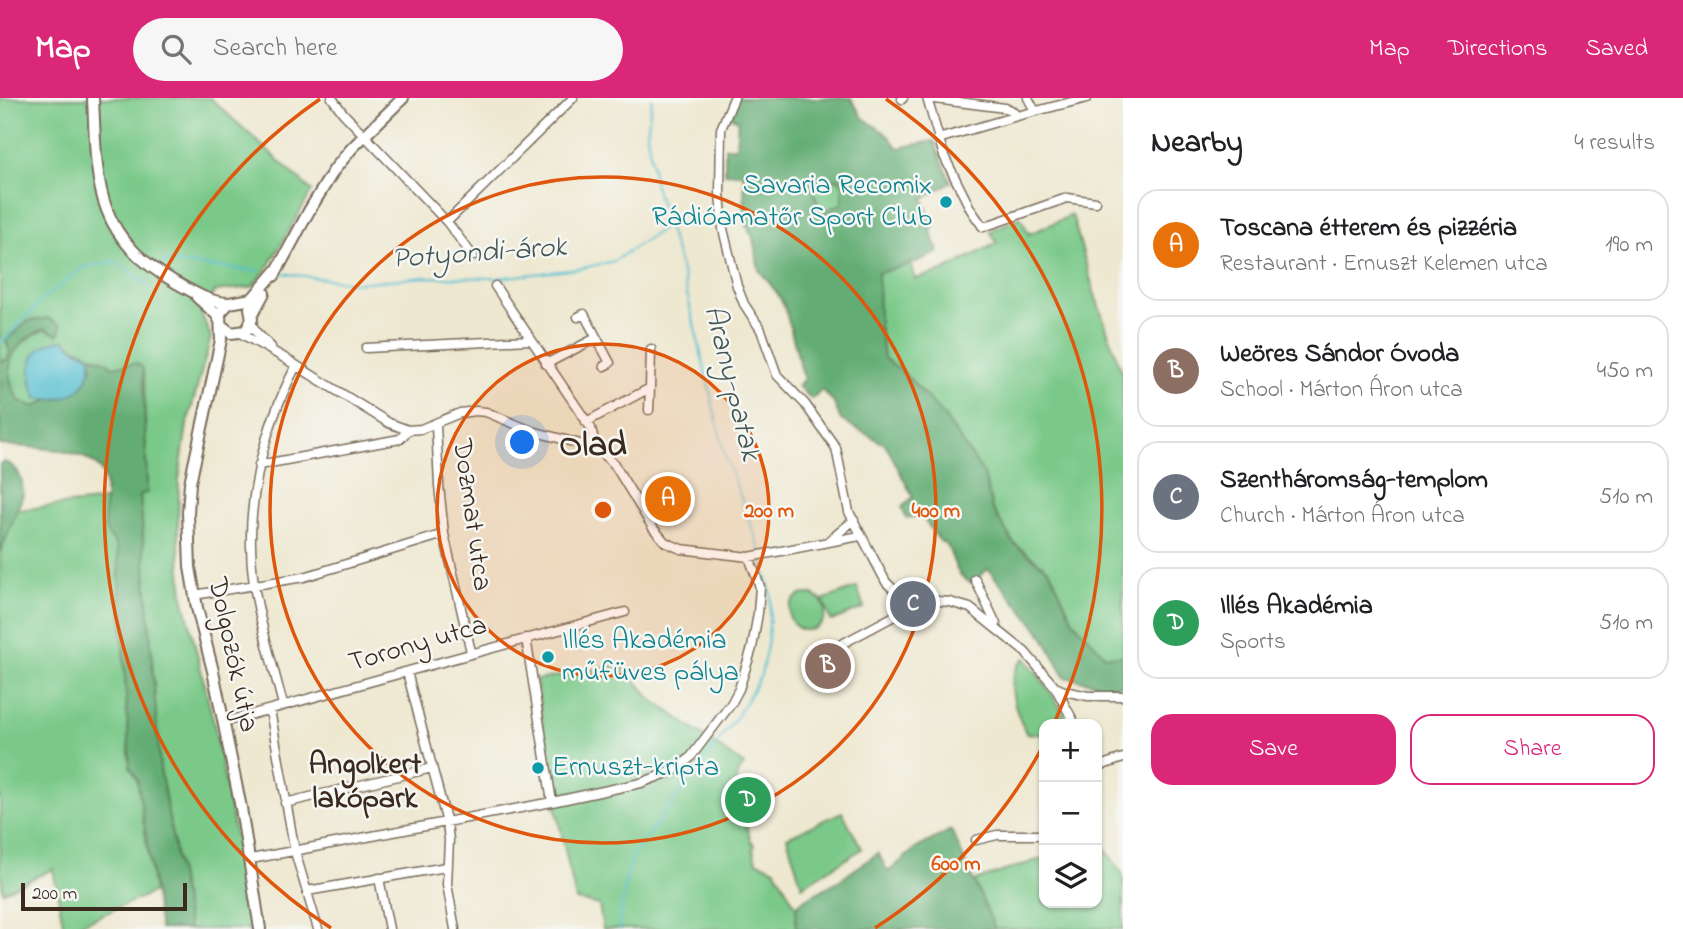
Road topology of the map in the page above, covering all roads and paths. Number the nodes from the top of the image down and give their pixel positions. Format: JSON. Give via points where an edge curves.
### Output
{"nodes":[{"id":1,"x":93,"y":98,"type":"edge"},
{"id":2,"x":332,"y":98,"type":"edge"},
{"id":3,"x":403,"y":98,"type":"edge"},
{"id":4,"x":573,"y":98,"type":"edge"},
{"id":5,"x":734,"y":98,"type":"edge"},
{"id":6,"x":927,"y":98,"type":"edge"},
{"id":7,"x":1028,"y":98,"type":"edge"},
{"id":8,"x":1087,"y":98,"type":"edge"},
{"id":9,"x":1035,"y":111,"type":"junction"},
{"id":10,"x":1017,"y":116,"type":"junction"},
{"id":11,"x":364,"y":135,"type":"junction"},
{"id":12,"x":938,"y":139,"type":"junction"},
{"id":13,"x":1096,"y":202,"type":"dead end"},
{"id":14,"x":447,"y":222,"type":"junction"},
{"id":15,"x":473,"y":256,"type":"dead end"},
{"id":16,"x":275,"y":271,"type":"junction"},
{"id":17,"x":495,"y":286,"type":"dead end"},
{"id":18,"x":190,"y":290,"type":"junction"},
{"id":19,"x":234,"y":302,"type":"junction"},
{"id":20,"x":578,"y":317,"type":"dead end"},
{"id":21,"x":252,"y":319,"type":"junction"},
{"id":22,"x":221,"y":323,"type":"junction"},
{"id":23,"x":238,"y":334,"type":"junction"},
{"id":24,"x":597,"y":338,"type":"junction"},
{"id":25,"x":530,"y":340,"type":"junction"},
{"id":26,"x":366,"y":348,"type":"dead end"},
{"id":27,"x":651,"y":349,"type":"dead end"},
{"id":28,"x":281,"y":356,"type":"junction"},
{"id":29,"x":546,"y":364,"type":"junction"},
{"id":30,"x":296,"y":366,"type":"junction"},
{"id":31,"x":604,"y":366,"type":"dead end"},
{"id":32,"x":650,"y":388,"type":"junction"},
{"id":33,"x":210,"y":391,"type":"junction"},
{"id":34,"x":649,"y":410,"type":"dead end"},
{"id":35,"x":586,"y":422,"type":"junction"},
{"id":36,"x":436,"y":425,"type":"junction"},
{"id":37,"x":408,"y":430,"type":"junction"},
{"id":38,"x":588,"y":446,"type":"junction"},
{"id":39,"x":259,"y":465,"type":"junction"},
{"id":40,"x":854,"y":520,"type":"junction"},
{"id":41,"x":444,"y":534,"type":"junction"},
{"id":42,"x":860,"y":536,"type":"junction"},
{"id":43,"x":826,"y":543,"type":"junction"},
{"id":44,"x":751,"y":557,"type":"junction"},
{"id":45,"x":975,"y":579,"type":"dead end"},
{"id":46,"x":254,"y":585,"type":"junction"},
{"id":47,"x":896,"y":592,"type":"junction"},
{"id":48,"x":194,"y":595,"type":"junction"},
{"id":49,"x":625,"y":612,"type":"dead end"},
{"id":50,"x":998,"y":629,"type":"junction"},
{"id":51,"x":526,"y":638,"type":"junction"},
{"id":52,"x":471,"y":652,"type":"junction"},
{"id":53,"x":825,"y":653,"type":"dead end"},
{"id":54,"x":407,"y":672,"type":"junction"},
{"id":55,"x":1055,"y":687,"type":"junction"},
{"id":56,"x":1123,"y":696,"type":"edge"},
{"id":57,"x":283,"y":705,"type":"junction"},
{"id":58,"x":270,"y":710,"type":"junction"},
{"id":59,"x":1072,"y":719,"type":"edge"},
{"id":60,"x":224,"y":722,"type":"junction"},
{"id":61,"x":1123,"y":758,"type":"edge"},
{"id":62,"x":1102,"y":762,"type":"edge"},
{"id":63,"x":432,"y":768,"type":"junction"},
{"id":64,"x":552,"y":802,"type":"junction"},
{"id":65,"x":285,"y":803,"type":"junction"},
{"id":66,"x":447,"y":822,"type":"junction"},
{"id":67,"x":1039,"y":835,"type":"edge"},
{"id":68,"x":976,"y":839,"type":"dead end"},
{"id":69,"x":295,"y":852,"type":"junction"},
{"id":70,"x":251,"y":859,"type":"junction"},
{"id":71,"x":446,"y":867,"type":"junction"},
{"id":72,"x":379,"y":878,"type":"junction"},
{"id":73,"x":307,"y":891,"type":"junction"},
{"id":74,"x":260,"y":929,"type":"edge"},
{"id":75,"x":318,"y":929,"type":"edge"},
{"id":76,"x":390,"y":929,"type":"edge"},
{"id":77,"x":455,"y":929,"type":"edge"}],
"edges":[{"from":1,"to":18,"type":"main road","via":[[99,189],[110,218],[124,242],[142,259]]},
{"from":2,"to":11,"type":"street"},
{"from":3,"to":11,"type":"main road"},
{"from":4,"to":14,"type":"street"},
{"from":5,"to":40,"type":"street","via":[[720,139],[721,210],[740,296],[761,330],[777,374],[836,448]]},
{"from":6,"to":10,"type":"street","via":[[1005,108]]},
{"from":6,"to":12,"type":"street"},
{"from":7,"to":9,"type":"street"},
{"from":8,"to":9,"type":"street"},
{"from":9,"to":10,"type":"street"},
{"from":10,"to":12,"type":"street"},
{"from":11,"to":14,"type":"street"},
{"from":11,"to":16,"type":"main road","via":[[326,183]]},
{"from":12,"to":13,"type":"street","via":[[983,227],[1067,198]]},
{"from":14,"to":15,"type":"street"},
{"from":16,"to":19,"type":"main road","via":[[252,299]]},
{"from":16,"to":21,"type":"main road"},
{"from":17,"to":25,"type":"street"},
{"from":18,"to":19,"type":"main road","via":[[215,301]]},
{"from":18,"to":22,"type":"main road"},
{"from":19,"to":21,"type":"main road","via":[[248,307]]},
{"from":19,"to":22,"type":"main road","via":[[221,310]]},
{"from":20,"to":24,"type":"street","via":[[584,314]]},
{"from":21,"to":23,"type":"main road","via":[[248,329]]},
{"from":21,"to":28,"type":"street","via":[[256,332]]},
{"from":22,"to":23,"type":"main road","via":[[228,332]]},
{"from":22,"to":33,"type":"main road","name":"Dolgozók útja","via":[[222,340]]},
{"from":23,"to":28,"type":"street"},
{"from":23,"to":33,"type":"main road","name":"Dolgozók útja","via":[[223,355]]},
{"from":24,"to":29,"type":"street"},
{"from":24,"to":31,"type":"street","via":[[610,363]]},
{"from":25,"to":26,"type":"street"},
{"from":25,"to":29,"type":"street"},
{"from":27,"to":32,"type":"street"},
{"from":28,"to":30,"type":"street"},
{"from":29,"to":35,"type":"street"},
{"from":30,"to":37,"type":"street","via":[[389,424]]},
{"from":30,"to":39,"type":"street","via":[[273,416]]},
{"from":32,"to":34,"type":"street"},
{"from":32,"to":35,"type":"street"},
{"from":33,"to":48,"type":"main road","name":"Dolgozók útja","via":[[190,483]]},
{"from":35,"to":38,"type":"street","via":[[593,436]]},
{"from":36,"to":37,"type":"street"},
{"from":36,"to":38,"type":"street","via":[[460,413],[486,412]]},
{"from":36,"to":41,"type":"street","name":"Dozmat utca"},
{"from":37,"to":39,"type":"street","via":[[400,439]]},
{"from":38,"to":44,"type":"street","via":[[614,464],[665,542],[681,549]]},
{"from":39,"to":46,"type":"street","via":[[253,521]]},
{"from":40,"to":42,"type":"street"},
{"from":40,"to":43,"type":"street"},
{"from":41,"to":46,"type":"street","via":[[303,577]]},
{"from":41,"to":52,"type":"street","name":"Dozmat utca"},
{"from":42,"to":43,"type":"street"},
{"from":42,"to":47,"type":"street"},
{"from":43,"to":44,"type":"street"},
{"from":44,"to":64,"type":"street","via":[[760,587],[746,669],[731,704],[690,758],[675,770],[641,783]]},
{"from":45,"to":50,"type":"street"},
{"from":46,"to":48,"type":"street"},
{"from":46,"to":57,"type":"street"},
{"from":47,"to":50,"type":"street","via":[[962,605]]},
{"from":47,"to":53,"type":"street","via":[[898,614]]},
{"from":48,"to":60,"type":"main road","name":"Dolgozók útja"},
{"from":49,"to":51,"type":"street","name":"Torony utca"},
{"from":50,"to":55,"type":"street"},
{"from":51,"to":52,"type":"street","name":"Torony utca"},
{"from":51,"to":64,"type":"street"},
{"from":52,"to":54,"type":"street","name":"Torony utca"},
{"from":54,"to":57,"type":"street","name":"Torony utca"},
{"from":54,"to":63,"type":"street"},
{"from":55,"to":56,"type":"street","via":[[1079,695]]},
{"from":55,"to":59,"type":"street"},
{"from":57,"to":58,"type":"street","name":"Torony utca"},
{"from":58,"to":60,"type":"street","name":"Torony utca"},
{"from":58,"to":65,"type":"street"},
{"from":60,"to":70,"type":"main road","name":"Dolgozók útja"},
{"from":61,"to":62,"type":"street"},
{"from":63,"to":65,"type":"street"},
{"from":63,"to":66,"type":"street"},
{"from":64,"to":66,"type":"street"},
{"from":65,"to":69,"type":"street"},
{"from":66,"to":69,"type":"street"},
{"from":66,"to":71,"type":"street"},
{"from":67,"to":68,"type":"street"},
{"from":69,"to":70,"type":"street"},
{"from":69,"to":73,"type":"street"},
{"from":70,"to":74,"type":"main road","name":"Dolgozók útja"},
{"from":71,"to":72,"type":"street"},
{"from":71,"to":77,"type":"street"},
{"from":72,"to":73,"type":"street"},
{"from":72,"to":76,"type":"street"},
{"from":73,"to":75,"type":"street"}]}
